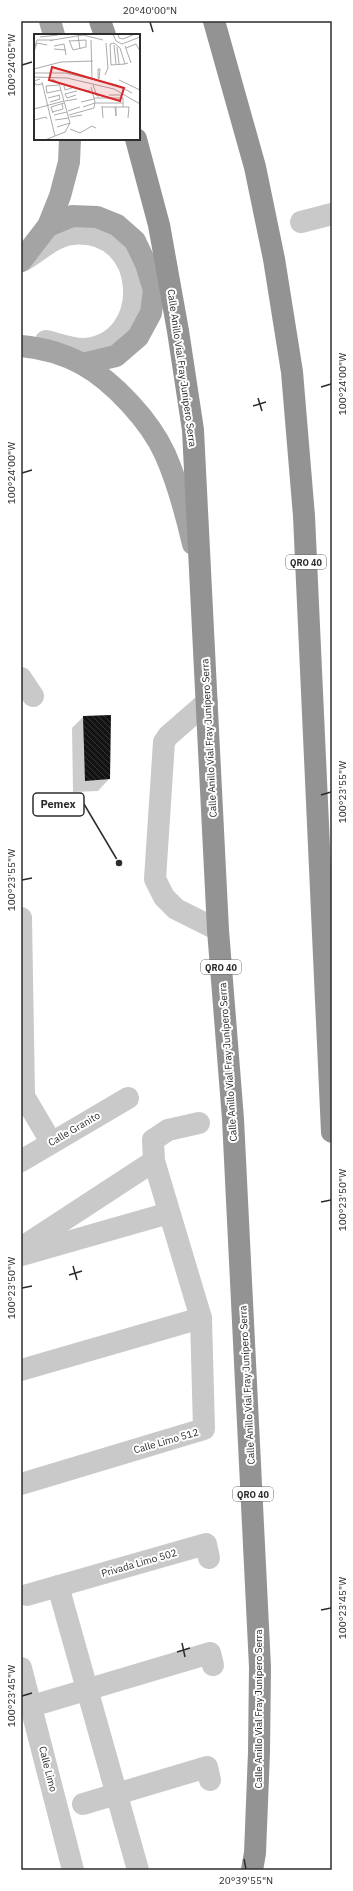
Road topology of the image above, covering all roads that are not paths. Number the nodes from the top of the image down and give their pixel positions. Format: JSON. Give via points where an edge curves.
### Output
{"nodes":[{"id":1,"x":50,"y":21,"type":"edge"},
{"id":2,"x":100,"y":21,"type":"edge"},
{"id":3,"x":214,"y":21,"type":"edge"},
{"id":4,"x":54,"y":34,"type":"edge"},
{"id":5,"x":105,"y":34,"type":"edge"},
{"id":6,"x":70,"y":140,"type":"edge"},
{"id":7,"x":136,"y":140,"type":"edge"},
{"id":8,"x":332,"y":214,"type":"edge"},
{"id":9,"x":301,"y":222,"type":"dead end"},
{"id":10,"x":48,"y":226,"type":"junction"},
{"id":11,"x":21,"y":262,"type":"edge"},
{"id":12,"x":21,"y":338,"type":"edge"},
{"id":13,"x":21,"y":346,"type":"edge"},
{"id":14,"x":82,"y":364,"type":"junction"},
{"id":15,"x":202,"y":584,"type":"junction"},
{"id":16,"x":207,"y":702,"type":"junction"},
{"id":17,"x":320,"y":897,"type":"junction"},
{"id":18,"x":21,"y":918,"type":"edge"},
{"id":19,"x":21,"y":924,"type":"edge"},
{"id":20,"x":218,"y":930,"type":"junction"},
{"id":21,"x":332,"y":954,"type":"edge"},
{"id":22,"x":22,"y":1093,"type":"edge"},
{"id":23,"x":128,"y":1098,"type":"dead end"},
{"id":24,"x":199,"y":1123,"type":"dead end"},
{"id":25,"x":332,"y":1132,"type":"edge"},
{"id":26,"x":51,"y":1142,"type":"junction"},
{"id":27,"x":154,"y":1161,"type":"junction"},
{"id":28,"x":21,"y":1162,"type":"edge"},
{"id":29,"x":170,"y":1214,"type":"junction"},
{"id":30,"x":21,"y":1248,"type":"edge"},
{"id":31,"x":21,"y":1255,"type":"edge"},
{"id":32,"x":201,"y":1318,"type":"junction"},
{"id":33,"x":21,"y":1370,"type":"edge"},
{"id":34,"x":21,"y":1484,"type":"edge"},
{"id":35,"x":209,"y":1558,"type":"dead end"},
{"id":36,"x":58,"y":1586,"type":"junction"},
{"id":37,"x":27,"y":1595,"type":"dead end"},
{"id":38,"x":213,"y":1665,"type":"dead end"},
{"id":39,"x":21,"y":1668,"type":"edge"},
{"id":40,"x":86,"y":1689,"type":"junction"},
{"id":41,"x":32,"y":1706,"type":"junction"},
{"id":42,"x":210,"y":1780,"type":"dead end"},
{"id":43,"x":116,"y":1794,"type":"junction"},
{"id":44,"x":83,"y":1804,"type":"dead end"},
{"id":45,"x":73,"y":1870,"type":"edge"},
{"id":46,"x":138,"y":1870,"type":"edge"},
{"id":47,"x":252,"y":1870,"type":"edge"}],
"edges":[{"from":1,"to":4,"type":"main road"},
{"from":2,"to":5,"type":"highway"},
{"from":3,"to":17,"type":"highway","number":"QRO 40","via":[[255,167],[274,259],[292,372],[304,516]]},
{"from":6,"to":10,"type":"main road","via":[[70,162]]},
{"from":7,"to":15,"type":"highway","name":"Calle Anillo Vial Fray Junípero Serra","number":"QRO 40","via":[[159,226],[193,430]]},
{"from":8,"to":9,"type":"street"},
{"from":10,"to":11,"type":"main road"},
{"from":10,"to":14,"type":"main road","via":[[72,216],[97,217],[117,225],[134,241],[146,264],[154,290],[151,313],[138,337],[116,356]]},
{"from":11,"to":12,"type":"street","via":[[55,239],[72,234],[89,234],[113,244],[124,255],[132,272],[135,290],[133,308],[127,322],[113,337],[99,345],[85,349],[71,348],[31,337]]},
{"from":13,"to":14,"type":"main road","via":[[59,354]]},
{"from":14,"to":15,"type":"main road","via":[[106,382],[148,424],[165,454],[187,517]]},
{"from":15,"to":16,"type":"highway","name":"Calle Anillo Vial Fray Junípero Serra","number":"QRO 40"},
{"from":16,"to":20,"type":"highway","name":"Calle Anillo Vial Fray Junípero Serra","number":"QRO 40"},
{"from":16,"to":20,"type":"street","via":[[164,742],[156,880],[164,897],[176,909]]},
{"from":17,"to":21,"type":"highway"},
{"from":17,"to":25,"type":"highway","number":"QRO 40"},
{"from":18,"to":19,"type":"street"},
{"from":19,"to":22,"type":"street"},
{"from":20,"to":47,"type":"highway","name":"Calle Anillo Vial Fray Junípero Serra","number":"QRO 40","via":[[233,1119],[260,1667],[256,1830]]},
{"from":22,"to":26,"type":"street"},
{"from":23,"to":26,"type":"street","name":"Calle Granito"},
{"from":24,"to":27,"type":"street","name":"Calle Limo 512","via":[[168,1130],[154,1140]]},
{"from":26,"to":28,"type":"street","name":"Calle Granito"},
{"from":27,"to":29,"type":"street","name":"Calle Limo 512"},
{"from":27,"to":30,"type":"street"},
{"from":29,"to":31,"type":"street"},
{"from":29,"to":32,"type":"street","name":"Calle Limo 512"},
{"from":32,"to":33,"type":"street"},
{"from":32,"to":34,"type":"street","name":"Calle Limo 512","via":[[204,1429]]},
{"from":35,"to":36,"type":"street","name":"Privada Limo 502","via":[[206,1544]]},
{"from":36,"to":37,"type":"street","name":"Privada Limo 502"},
{"from":36,"to":40,"type":"street"},
{"from":38,"to":40,"type":"street","via":[[210,1653]]},
{"from":39,"to":41,"type":"street","name":"Calle Limo"},
{"from":40,"to":41,"type":"street"},
{"from":40,"to":43,"type":"street"},
{"from":41,"to":45,"type":"street","name":"Calle Limo"},
{"from":42,"to":43,"type":"street","via":[[207,1767]]},
{"from":43,"to":44,"type":"street"},
{"from":43,"to":46,"type":"street"}]}
